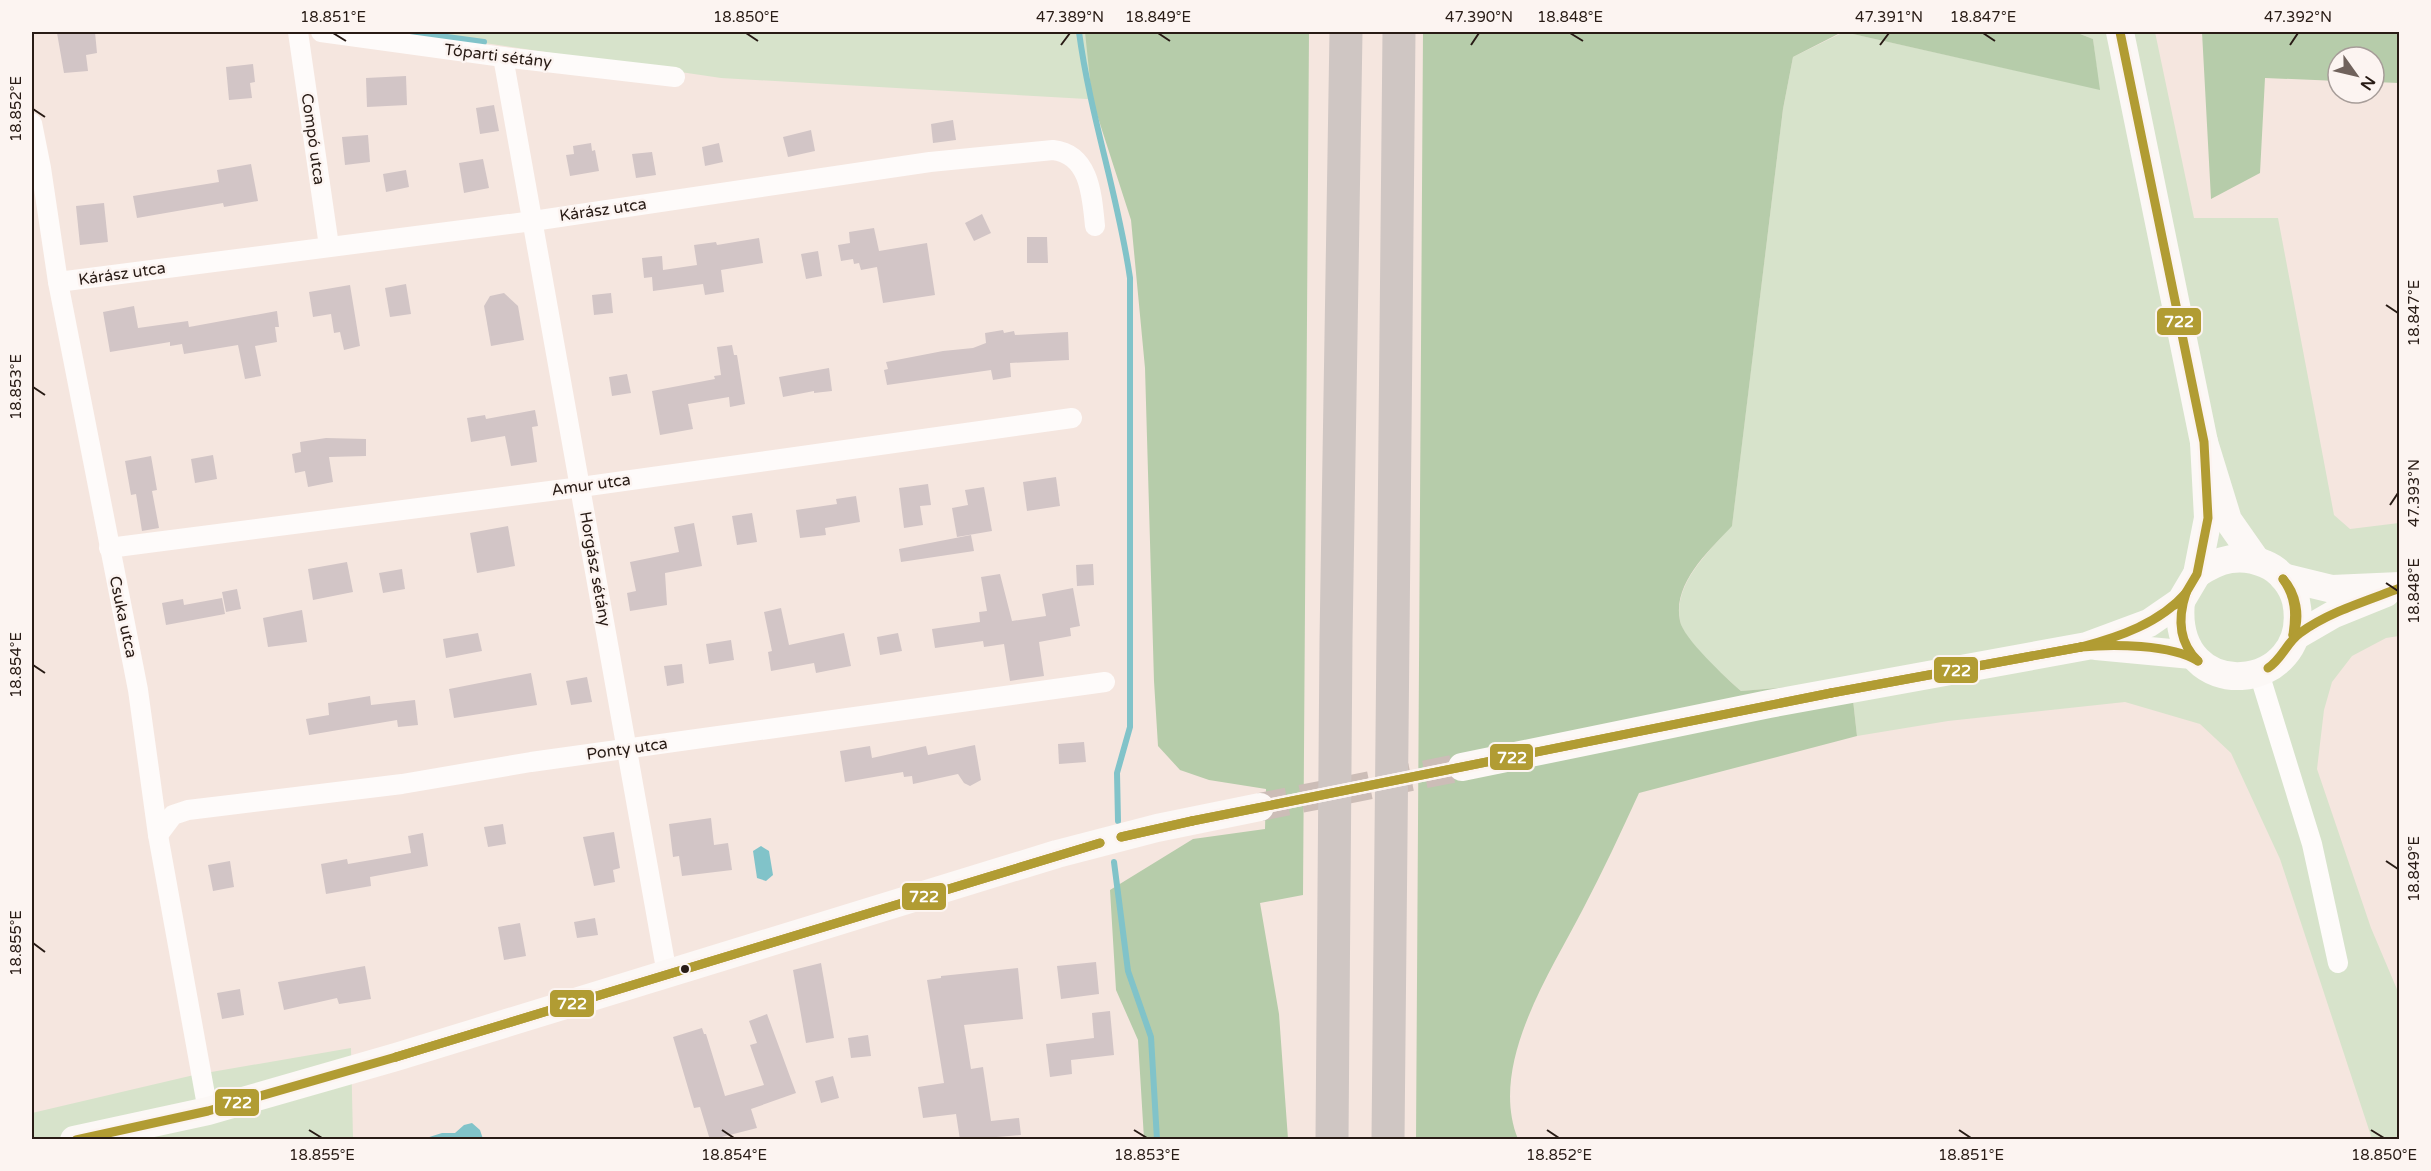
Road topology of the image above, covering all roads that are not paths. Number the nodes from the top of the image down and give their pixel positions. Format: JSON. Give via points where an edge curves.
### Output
{"nodes":[{"id":1,"x":298,"y":32,"type":"edge"},
{"id":2,"x":321,"y":32,"type":"edge"},
{"id":3,"x":1346,"y":32,"type":"edge"},
{"id":4,"x":1400,"y":32,"type":"edge"},
{"id":5,"x":2120,"y":32,"type":"edge"},
{"id":6,"x":503,"y":57,"type":"junction"},
{"id":7,"x":675,"y":77,"type":"dead end"},
{"id":8,"x":32,"y":123,"type":"edge"},
{"id":9,"x":533,"y":221,"type":"junction"},
{"id":10,"x":1095,"y":226,"type":"dead end"},
{"id":11,"x":329,"y":246,"type":"junction"},
{"id":12,"x":58,"y":282,"type":"junction"},
{"id":13,"x":1072,"y":417,"type":"dead end"},
{"id":14,"x":2204,"y":442,"type":"junction"},
{"id":15,"x":581,"y":487,"type":"junction"},
{"id":16,"x":109,"y":548,"type":"junction"},
{"id":17,"x":2256,"y":560,"type":"junction"},
{"id":18,"x":2197,"y":574,"type":"junction"},
{"id":19,"x":2283,"y":577,"type":"junction"},
{"id":20,"x":2400,"y":587,"type":"edge"},
{"id":21,"x":2181,"y":601,"type":"junction"},
{"id":22,"x":2296,"y":636,"type":"junction"},
{"id":23,"x":2087,"y":646,"type":"junction"},
{"id":24,"x":2192,"y":655,"type":"junction"},
{"id":25,"x":2259,"y":674,"type":"junction"},
{"id":26,"x":1106,"y":682,"type":"dead end"},
{"id":27,"x":628,"y":749,"type":"junction"},
{"id":28,"x":1462,"y":767,"type":"tunnel mouth"},
{"id":29,"x":1260,"y":807,"type":"tunnel mouth"},
{"id":30,"x":158,"y":835,"type":"junction"},
{"id":31,"x":2337,"y":963,"type":"dead end"},
{"id":32,"x":667,"y":974,"type":"junction"},
{"id":33,"x":208,"y":1111,"type":"junction"},
{"id":34,"x":74,"y":1140,"type":"edge"},
{"id":35,"x":1332,"y":1140,"type":"edge"},
{"id":36,"x":1388,"y":1140,"type":"edge"}],
"edges":[{"from":1,"to":11,"type":"street","name":"Compó utca"},
{"from":2,"to":6,"type":"street","name":"Tóparti sétány"},
{"from":3,"to":35,"type":"highway"},
{"from":4,"to":36,"type":"highway"},
{"from":5,"to":14,"type":"main road"},
{"from":6,"to":7,"type":"street","name":"Tóparti sétány"},
{"from":6,"to":9,"type":"street","name":"Horgász sétány"},
{"from":8,"to":12,"type":"street","name":"Csuka utca"},
{"from":9,"to":10,"type":"street","name":"Kárász utca","via":[[930,162],[1053,150],[1066,151],[1081,164]]},
{"from":9,"to":11,"type":"street","name":"Kárász utca"},
{"from":9,"to":15,"type":"street","name":"Horgász sétány"},
{"from":11,"to":12,"type":"street","name":"Kárász utca"},
{"from":12,"to":16,"type":"street","name":"Csuka utca"},
{"from":13,"to":15,"type":"street","name":"Amur utca"},
{"from":14,"to":17,"type":"main road","via":[[2228,520]]},
{"from":14,"to":18,"type":"main road","via":[[2208,518]]},
{"from":15,"to":16,"type":"street","name":"Amur utca"},
{"from":15,"to":27,"type":"street","name":"Horgász sétány"},
{"from":16,"to":30,"type":"street","name":"Csuka utca","via":[[138,690]]},
{"from":17,"to":18,"type":"main road","via":[[2235,557],[2214,562]]},
{"from":17,"to":19,"type":"main road"},
{"from":18,"to":21,"type":"main road"},
{"from":19,"to":20,"type":"main road","via":[[2332,588]]},
{"from":19,"to":22,"type":"main road","via":[[2294,595],[2298,615]]},
{"from":20,"to":22,"type":"main road","via":[[2334,614]]},
{"from":21,"to":23,"type":"main road","via":[[2149,623]]},
{"from":21,"to":24,"type":"main road","via":[[2181,636]]},
{"from":22,"to":25,"type":"main road","via":[[2277,663]]},
{"from":23,"to":24,"type":"main road"},
{"from":23,"to":28,"type":"main road","via":[[1769,704]]},
{"from":24,"to":25,"type":"main road","via":[[2209,669],[2229,677]]},
{"from":25,"to":31,"type":"street","via":[[2312,844]]},
{"from":26,"to":27,"type":"street","name":"Ponty utca"},
{"from":27,"to":30,"type":"street","name":"Ponty utca","via":[[402,784],[188,810],[173,815]]},
{"from":27,"to":32,"type":"street","name":"Horgász sétány"},
{"from":29,"to":32,"type":"main road","via":[[1057,854]]},
{"from":30,"to":33,"type":"street","name":"Csuka utca"},
{"from":32,"to":33,"type":"main road"},
{"from":33,"to":34,"type":"main road"}]}
